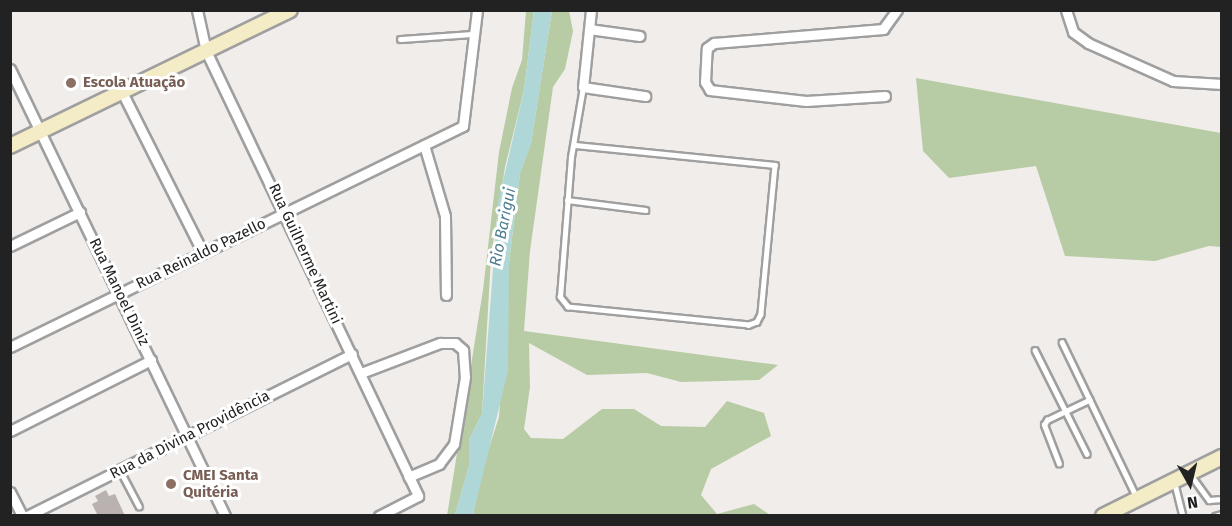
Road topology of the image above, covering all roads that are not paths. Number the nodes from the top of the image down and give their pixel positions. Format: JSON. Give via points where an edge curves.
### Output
{"nodes":[{"id":1,"x":197,"y":10,"type":"edge"},
{"id":2,"x":290,"y":10,"type":"edge"},
{"id":3,"x":477,"y":10,"type":"edge"},
{"id":4,"x":591,"y":10,"type":"edge"},
{"id":5,"x":897,"y":10,"type":"edge"},
{"id":6,"x":1066,"y":10,"type":"edge"},
{"id":7,"x":589,"y":29,"type":"junction"},
{"id":8,"x":476,"y":34,"type":"junction"},
{"id":9,"x":640,"y":36,"type":"dead end"},
{"id":10,"x":400,"y":39,"type":"dead end"},
{"id":11,"x":206,"y":51,"type":"junction"},
{"id":12,"x":10,"y":69,"type":"edge"},
{"id":13,"x":1221,"y":84,"type":"edge"},
{"id":14,"x":583,"y":87,"type":"junction"},
{"id":15,"x":122,"y":92,"type":"junction"},
{"id":16,"x":645,"y":96,"type":"dead end"},
{"id":17,"x":885,"y":96,"type":"dead end"},
{"id":18,"x":41,"y":131,"type":"junction"},
{"id":19,"x":575,"y":145,"type":"junction"},
{"id":20,"x":10,"y":146,"type":"edge"},
{"id":21,"x":424,"y":146,"type":"junction"},
{"id":22,"x":567,"y":200,"type":"junction"},
{"id":23,"x":645,"y":210,"type":"dead end"},
{"id":24,"x":80,"y":212,"type":"junction"},
{"id":25,"x":285,"y":213,"type":"junction"},
{"id":26,"x":10,"y":246,"type":"edge"},
{"id":27,"x":204,"y":253,"type":"junction"},
{"id":28,"x":120,"y":294,"type":"junction"},
{"id":29,"x":446,"y":295,"type":"dead end"},
{"id":30,"x":1062,"y":342,"type":"dead end"},
{"id":31,"x":10,"y":347,"type":"edge"},
{"id":32,"x":1035,"y":350,"type":"dead end"},
{"id":33,"x":352,"y":354,"type":"junction"},
{"id":34,"x":151,"y":360,"type":"junction"},
{"id":35,"x":361,"y":373,"type":"junction"},
{"id":36,"x":1089,"y":400,"type":"junction"},
{"id":37,"x":1065,"y":410,"type":"junction"},
{"id":38,"x":10,"y":431,"type":"edge"},
{"id":39,"x":187,"y":436,"type":"junction"},
{"id":40,"x":1087,"y":454,"type":"dead end"},
{"id":41,"x":1221,"y":457,"type":"edge"},
{"id":42,"x":1059,"y":464,"type":"dead end"},
{"id":43,"x":120,"y":470,"type":"junction"},
{"id":44,"x":1189,"y":473,"type":"junction"},
{"id":45,"x":409,"y":477,"type":"junction"},
{"id":46,"x":1174,"y":480,"type":"junction"},
{"id":47,"x":10,"y":492,"type":"edge"},
{"id":48,"x":1137,"y":499,"type":"junction"},
{"id":49,"x":1221,"y":499,"type":"edge"},
{"id":50,"x":139,"y":506,"type":"dead end"},
{"id":51,"x":1221,"y":514,"type":"edge"},
{"id":52,"x":22,"y":516,"type":"edge"},
{"id":53,"x":27,"y":516,"type":"edge"},
{"id":54,"x":225,"y":516,"type":"edge"},
{"id":55,"x":379,"y":516,"type":"edge"},
{"id":56,"x":1103,"y":516,"type":"edge"},
{"id":57,"x":1183,"y":516,"type":"edge"},
{"id":58,"x":1215,"y":516,"type":"edge"}],
"edges":[{"from":1,"to":11,"type":"street","name":"Rua Guilherme Martini"},
{"from":2,"to":11,"type":"street"},
{"from":3,"to":8,"type":"street"},
{"from":4,"to":7,"type":"street"},
{"from":5,"to":17,"type":"street","via":[[884,29],[714,43],[707,48],[705,82],[710,90],[806,101]]},
{"from":6,"to":13,"type":"street","via":[[1072,32],[1088,43],[1173,81]]},
{"from":7,"to":9,"type":"street"},
{"from":7,"to":14,"type":"street"},
{"from":8,"to":10,"type":"lane"},
{"from":8,"to":21,"type":"street","name":"Rua Reinaldo Pazello","via":[[463,126]]},
{"from":11,"to":15,"type":"street"},
{"from":11,"to":25,"type":"street","name":"Rua Guilherme Martini"},
{"from":12,"to":18,"type":"street","name":"Rua Manoel Diniz"},
{"from":14,"to":16,"type":"street"},
{"from":14,"to":19,"type":"lane"},
{"from":15,"to":18,"type":"street"},
{"from":15,"to":27,"type":"street"},
{"from":18,"to":20,"type":"street"},
{"from":18,"to":24,"type":"street","name":"Rua Manoel Diniz"},
{"from":19,"to":22,"type":"lane"},
{"from":19,"to":22,"type":"lane","via":[[768,161],[775,165],[761,314],[749,325],[568,307],[560,297]]},
{"from":21,"to":25,"type":"street","name":"Rua Reinaldo Pazello"},
{"from":21,"to":29,"type":"street","via":[[445,216]]},
{"from":22,"to":23,"type":"lane"},
{"from":24,"to":26,"type":"street"},
{"from":24,"to":28,"type":"street","name":"Rua Manoel Diniz"},
{"from":25,"to":27,"type":"street","name":"Rua Reinaldo Pazello"},
{"from":25,"to":33,"type":"street","name":"Rua Guilherme Martini"},
{"from":27,"to":28,"type":"street","name":"Rua Reinaldo Pazello"},
{"from":28,"to":31,"type":"street","name":"Rua Reinaldo Pazello"},
{"from":28,"to":34,"type":"street","name":"Rua Manoel Diniz"},
{"from":30,"to":36,"type":"lane"},
{"from":32,"to":37,"type":"lane"},
{"from":33,"to":35,"type":"street","name":"Rua Guilherme Martini"},
{"from":33,"to":39,"type":"street","name":"Rua da Divina Providência"},
{"from":34,"to":38,"type":"street"},
{"from":34,"to":39,"type":"street","name":"Rua Manoel Diniz"},
{"from":35,"to":45,"type":"street","name":"Rua Guilherme Martini"},
{"from":35,"to":45,"type":"street","via":[[440,343],[455,343],[462,350],[465,377],[454,444],[438,464]]},
{"from":36,"to":37,"type":"lane"},
{"from":36,"to":48,"type":"lane"},
{"from":37,"to":40,"type":"lane"},
{"from":37,"to":42,"type":"lane","via":[[1044,425]]},
{"from":39,"to":43,"type":"street","name":"Rua da Divina Providência"},
{"from":39,"to":54,"type":"street","name":"Rua Manoel Diniz"},
{"from":41,"to":44,"type":"street"},
{"from":43,"to":50,"type":"lane"},
{"from":43,"to":53,"type":"street","name":"Rua da Divina Providência"},
{"from":44,"to":46,"type":"street"},
{"from":44,"to":49,"type":"lane","via":[[1209,500]]},
{"from":45,"to":55,"type":"street","name":"Rua Guilherme Martini","via":[[418,496]]},
{"from":46,"to":48,"type":"street"},
{"from":46,"to":57,"type":"lane"},
{"from":47,"to":52,"type":"street"},
{"from":48,"to":56,"type":"street"},
{"from":51,"to":58,"type":"lane"}]}
